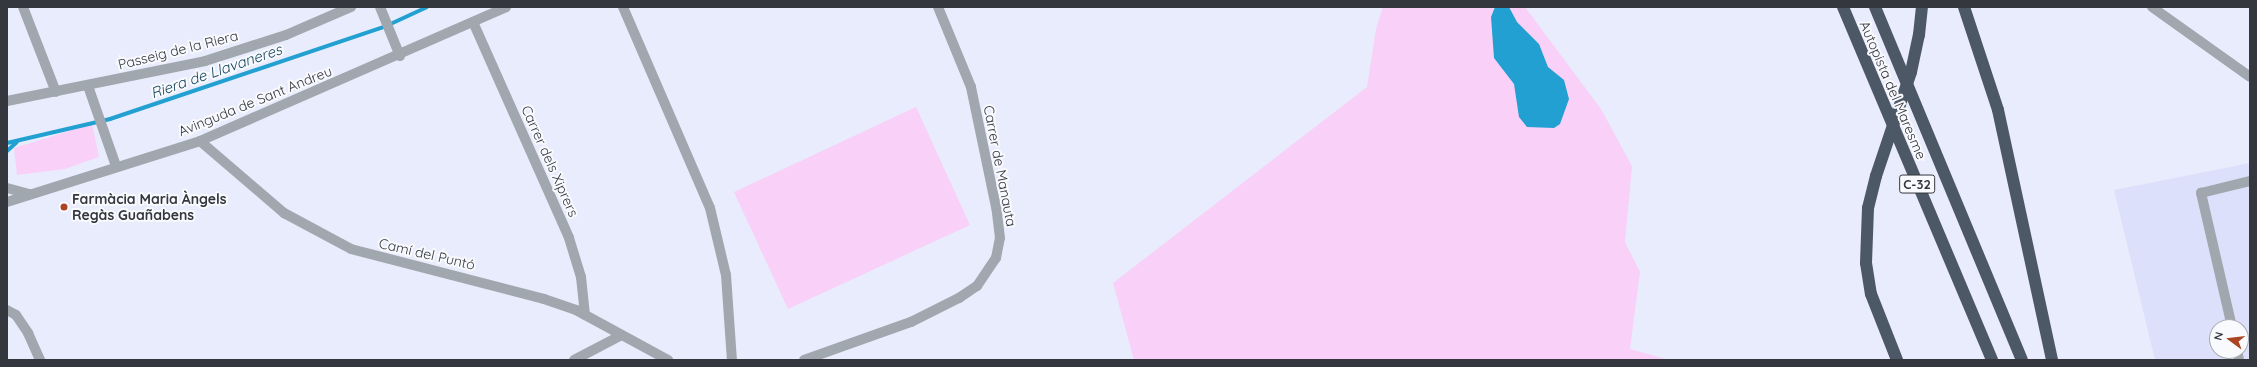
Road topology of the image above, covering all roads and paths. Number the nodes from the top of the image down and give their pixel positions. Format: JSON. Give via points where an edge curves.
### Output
{"nodes":[{"id":1,"x":23,"y":7,"type":"edge"},
{"id":2,"x":351,"y":7,"type":"edge"},
{"id":3,"x":380,"y":7,"type":"edge"},
{"id":4,"x":506,"y":7,"type":"edge"},
{"id":5,"x":623,"y":7,"type":"edge"},
{"id":6,"x":938,"y":7,"type":"edge"},
{"id":7,"x":1843,"y":7,"type":"edge"},
{"id":8,"x":1875,"y":7,"type":"edge"},
{"id":9,"x":1922,"y":7,"type":"edge"},
{"id":10,"x":1964,"y":7,"type":"edge"},
{"id":11,"x":2152,"y":7,"type":"edge"},
{"id":12,"x":473,"y":22,"type":"junction"},
{"id":13,"x":400,"y":56,"type":"junction"},
{"id":14,"x":2250,"y":77,"type":"edge"},
{"id":15,"x":88,"y":86,"type":"junction"},
{"id":16,"x":56,"y":92,"type":"junction"},
{"id":17,"x":7,"y":101,"type":"edge"},
{"id":18,"x":200,"y":141,"type":"junction"},
{"id":19,"x":116,"y":166,"type":"junction"},
{"id":20,"x":2250,"y":181,"type":"edge"},
{"id":21,"x":7,"y":188,"type":"edge"},
{"id":22,"x":30,"y":194,"type":"junction"},
{"id":23,"x":7,"y":202,"type":"edge"},
{"id":24,"x":7,"y":310,"type":"edge"},
{"id":25,"x":585,"y":315,"type":"junction"},
{"id":26,"x":2230,"y":319,"type":"edge"},
{"id":27,"x":620,"y":336,"type":"junction"},
{"id":28,"x":40,"y":360,"type":"edge"},
{"id":29,"x":574,"y":360,"type":"edge"},
{"id":30,"x":668,"y":360,"type":"edge"},
{"id":31,"x":732,"y":360,"type":"edge"},
{"id":32,"x":804,"y":360,"type":"edge"},
{"id":33,"x":1898,"y":360,"type":"edge"},
{"id":34,"x":1992,"y":360,"type":"edge"},
{"id":35,"x":2022,"y":360,"type":"edge"},
{"id":36,"x":2052,"y":360,"type":"edge"}],
"edges":[{"from":1,"to":16,"type":"street"},
{"from":2,"to":15,"type":"street","name":"Passeig de la Riera","via":[[286,35],[205,61]]},
{"from":3,"to":13,"type":"street"},
{"from":4,"to":12,"type":"street","name":"Avinguda de Sant Andreu"},
{"from":5,"to":31,"type":"street","via":[[710,208],[726,275]]},
{"from":6,"to":32,"type":"street","name":"Carrer de Manauta","via":[[971,87],[996,207],[1000,238],[996,258],[977,286],[959,298],[911,322]]},
{"from":7,"to":34,"type":"highway","name":"Autopista del Maresme","number":"C-32"},
{"from":8,"to":35,"type":"highway","name":"Autopista del Maresme","number":"C-32"},
{"from":9,"to":33,"type":"highway","bridge":true,"via":[[1911,72],[1876,176],[1868,208],[1866,263],[1873,302]]},
{"from":10,"to":36,"type":"highway","via":[[1998,110]]},
{"from":11,"to":14,"type":"street"},
{"from":12,"to":13,"type":"street","name":"Avinguda de Sant Andreu"},
{"from":12,"to":25,"type":"street","name":"Carrer dels Xiprers","via":[[569,238],[581,277]]},
{"from":13,"to":18,"type":"street","name":"Avinguda de Sant Andreu"},
{"from":15,"to":16,"type":"street","name":"Passeig de la Riera"},
{"from":15,"to":19,"type":"street"},
{"from":16,"to":17,"type":"street","name":"Passeig de la Riera"},
{"from":18,"to":19,"type":"street","name":"Avinguda de Sant Andreu"},
{"from":18,"to":25,"type":"street","name":"Camí del Puntó","via":[[284,213],[350,249],[503,286]]},
{"from":19,"to":22,"type":"street","name":"Avinguda de Sant Andreu"},
{"from":20,"to":26,"type":"street","via":[[2201,193]]},
{"from":21,"to":22,"type":"street"},
{"from":22,"to":23,"type":"street","name":"Avinguda de Sant Andreu"},
{"from":24,"to":28,"type":"street","via":[[16,315],[28,333]]},
{"from":25,"to":27,"type":"street","name":"Camí del Puntó"},
{"from":27,"to":29,"type":"street"},
{"from":27,"to":30,"type":"street","name":"Camí del Puntó"}]}
